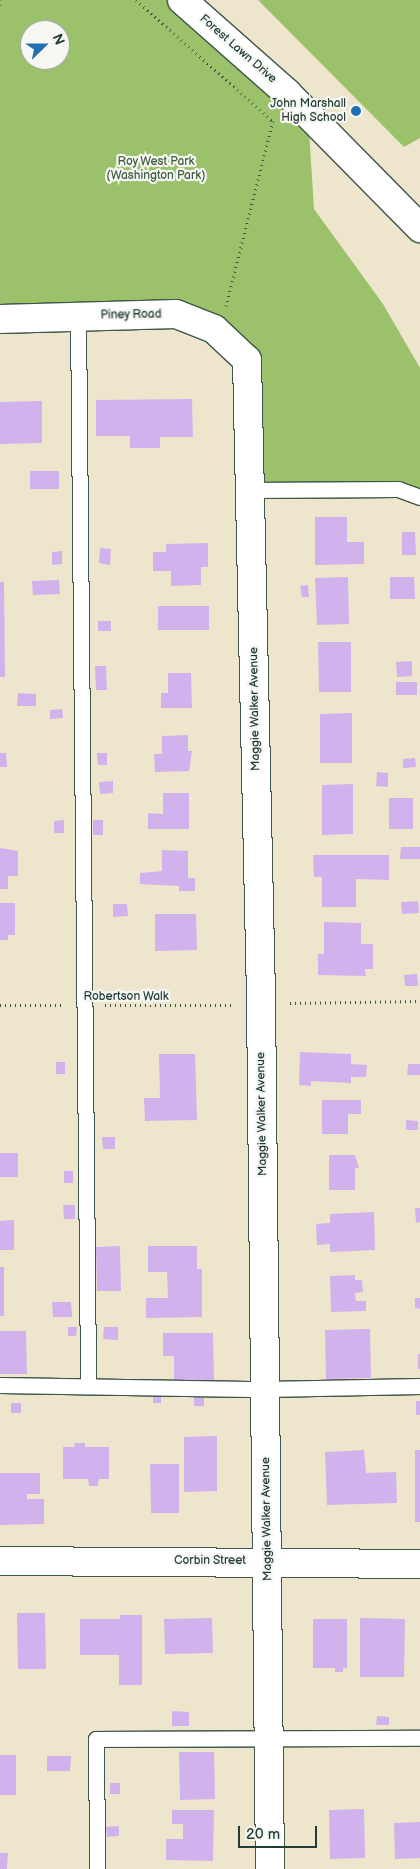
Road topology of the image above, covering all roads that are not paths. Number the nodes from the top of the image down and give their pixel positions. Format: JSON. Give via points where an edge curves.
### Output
{"nodes":[{"id":1,"x":182,"y":0,"type":"edge"},
{"id":2,"x":420,"y":228,"type":"edge"},
{"id":3,"x":78,"y":315,"type":"junction"},
{"id":4,"x":0,"y":319,"type":"edge"},
{"id":5,"x":247,"y":360,"type":"joint"},
{"id":6,"x":250,"y":490,"type":"junction"},
{"id":7,"x":420,"y":497,"type":"edge"},
{"id":8,"x":0,"y":1385,"type":"edge"},
{"id":9,"x":88,"y":1385,"type":"junction"},
{"id":10,"x":420,"y":1386,"type":"edge"},
{"id":11,"x":265,"y":1388,"type":"junction"},
{"id":12,"x":0,"y":1561,"type":"edge"},
{"id":13,"x":268,"y":1561,"type":"junction"},
{"id":14,"x":420,"y":1564,"type":"edge"},
{"id":15,"x":420,"y":1738,"type":"edge"},
{"id":16,"x":268,"y":1741,"type":"junction"},
{"id":17,"x":97,"y":1869,"type":"edge"},
{"id":18,"x":270,"y":1869,"type":"edge"}],
"edges":[{"from":1,"to":2,"type":"street","name":"Forest Lawn Drive","via":[[287,93]]},
{"from":3,"to":4,"type":"street","name":"Piney Road"},
{"from":3,"to":5,"type":"street","name":"Piney Road","via":[[176,314],[214,329]]},
{"from":3,"to":9,"type":"lane"},
{"from":5,"to":6,"type":"street","name":"Maggie Walker Avenue"},
{"from":6,"to":7,"type":"lane","via":[[398,489]]},
{"from":6,"to":11,"type":"street","name":"Maggie Walker Avenue","via":[[261,987]]},
{"from":8,"to":9,"type":"lane"},
{"from":9,"to":11,"type":"lane"},
{"from":10,"to":11,"type":"lane"},
{"from":11,"to":13,"type":"street","name":"Maggie Walker Avenue"},
{"from":12,"to":13,"type":"street","name":"Corbin Street"},
{"from":13,"to":14,"type":"street","name":"Corbin Street"},
{"from":13,"to":16,"type":"street","name":"Maggie Walker Avenue"},
{"from":15,"to":16,"type":"lane"},
{"from":16,"to":17,"type":"lane","via":[[96,1739]]},
{"from":16,"to":18,"type":"street","name":"Maggie Walker Avenue"}]}
